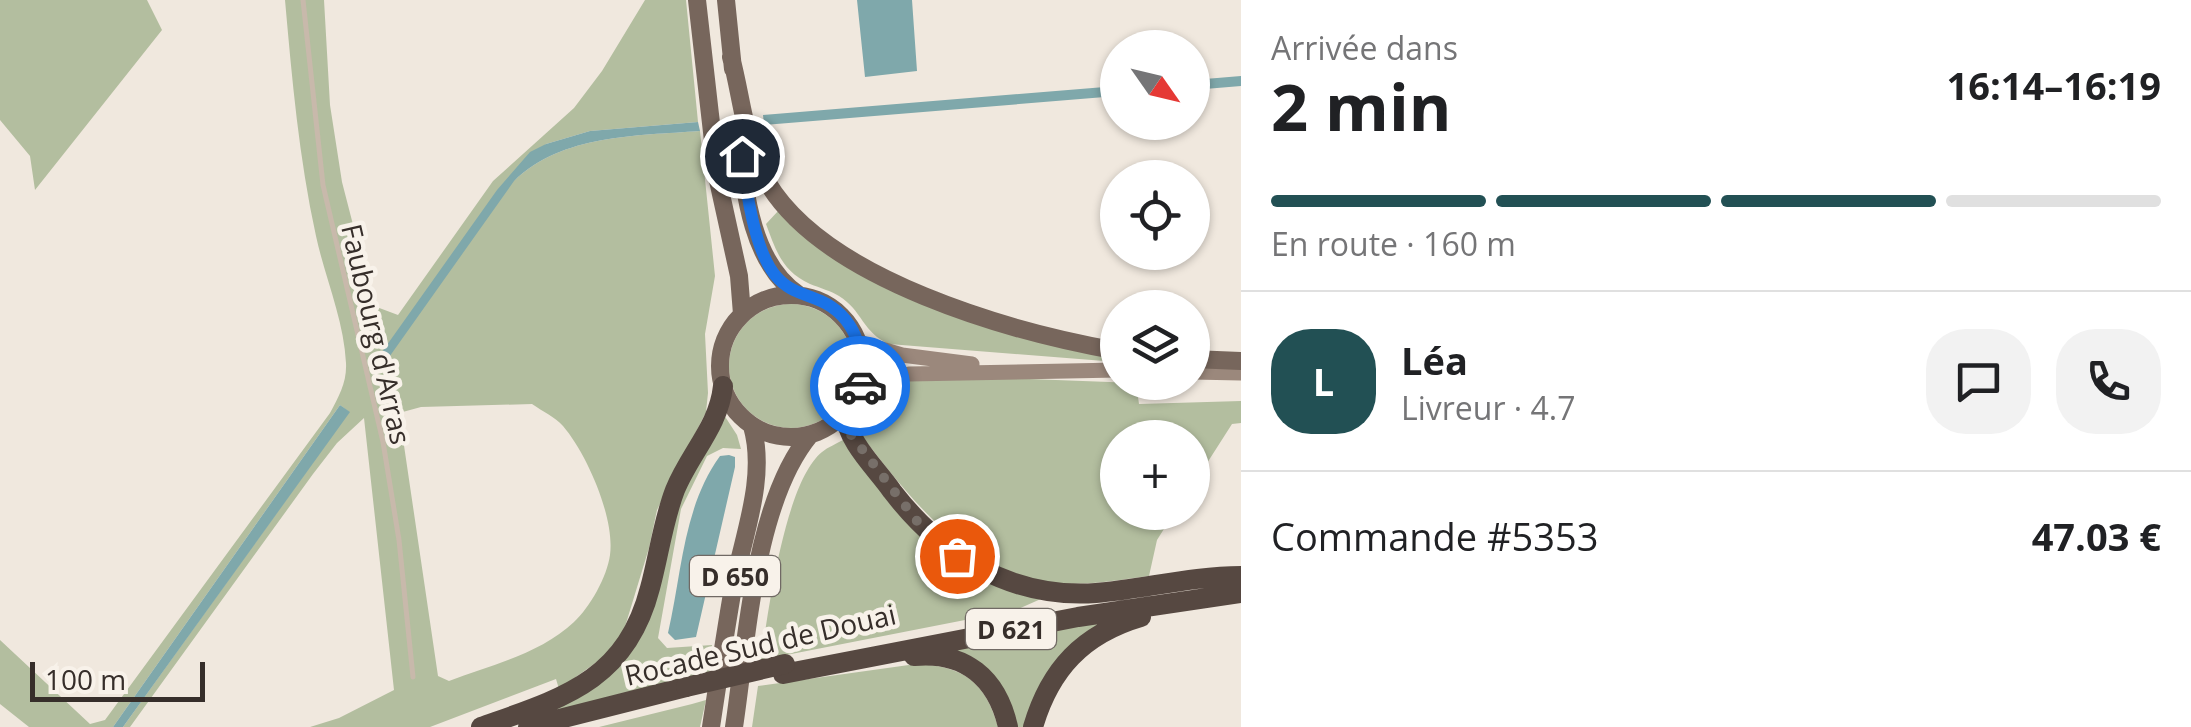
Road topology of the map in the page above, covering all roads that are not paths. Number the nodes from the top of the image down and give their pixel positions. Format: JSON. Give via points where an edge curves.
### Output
{"nodes":[{"id":1,"x":303,"y":0,"type":"edge"},
{"id":2,"x":697,"y":0,"type":"edge"},
{"id":3,"x":726,"y":0,"type":"edge"},
{"id":4,"x":732,"y":57,"type":"junction"},
{"id":5,"x":799,"y":295,"type":"junction"},
{"id":6,"x":742,"y":314,"type":"junction"},
{"id":7,"x":858,"y":342,"type":"junction"},
{"id":8,"x":1100,"y":347,"type":"edge"},
{"id":9,"x":1210,"y":360,"type":"edge"},
{"id":10,"x":1241,"y":363,"type":"edge"},
{"id":11,"x":1210,"y":367,"type":"edge"},
{"id":12,"x":1036,"y":370,"type":"junction"},
{"id":13,"x":1100,"y":370,"type":"edge"},
{"id":14,"x":1210,"y":371,"type":"edge"},
{"id":15,"x":1241,"y":373,"type":"edge"},
{"id":16,"x":722,"y":386,"type":"junction"},
{"id":17,"x":850,"y":406,"type":"junction"},
{"id":18,"x":752,"y":426,"type":"junction"},
{"id":19,"x":810,"y":435,"type":"junction"},
{"id":20,"x":1241,"y":578,"type":"edge"},
{"id":21,"x":1241,"y":594,"type":"edge"},
{"id":22,"x":832,"y":663,"type":"junction"},
{"id":23,"x":784,"y":669,"type":"junction"},
{"id":24,"x":414,"y":677,"type":"dead end"},
{"id":25,"x":685,"y":691,"type":"junction"},
{"id":26,"x":481,"y":727,"type":"edge"},
{"id":27,"x":528,"y":727,"type":"edge"},
{"id":28,"x":561,"y":727,"type":"edge"},
{"id":29,"x":712,"y":727,"type":"edge"},
{"id":30,"x":734,"y":727,"type":"edge"},
{"id":31,"x":1008,"y":727,"type":"edge"},
{"id":32,"x":1034,"y":727,"type":"edge"}],
"edges":[{"from":1,"to":24,"type":"lane","name":"Faubourg d'Arras","via":[[323,185],[384,442]]},
{"from":2,"to":6,"type":"main road","via":[[717,176]]},
{"from":3,"to":4,"type":"main road"},
{"from":4,"to":5,"type":"main road","via":[[744,172],[759,237],[771,270]]},
{"from":4,"to":8,"type":"main road","via":[[759,167],[784,206],[821,241],[954,307]]},
{"from":5,"to":6,"type":"main road","via":[[772,297]]},
{"from":5,"to":7,"type":"main road","via":[[832,307]]},
{"from":6,"to":16,"type":"main road","via":[[721,352]]},
{"from":7,"to":12,"type":"street","via":[[924,359]]},
{"from":7,"to":17,"type":"main road","via":[[862,374]]},
{"from":9,"to":10,"type":"main road"},
{"from":10,"to":11,"type":"street"},
{"from":12,"to":13,"type":"street"},
{"from":12,"to":17,"type":"street","via":[[900,375],[876,383]]},
{"from":14,"to":15,"type":"street"},
{"from":16,"to":18,"type":"main road"},
{"from":16,"to":26,"type":"highway","via":[[715,419],[672,499],[644,610],[626,646],[583,686]]},
{"from":17,"to":19,"type":"main road"},
{"from":17,"to":20,"type":"highway","via":[[849,432],[920,525],[1000,579],[1082,593]]},
{"from":18,"to":19,"type":"main road","via":[[776,436]]},
{"from":18,"to":29,"type":"main road","number":"D 650","via":[[756,478]]},
{"from":19,"to":30,"type":"main road","number":"D 650","via":[[769,520]]},
{"from":20,"to":23,"type":"highway","name":"Rocade Sud de Douai","number":"D 621","via":[[1008,618]]},
{"from":21,"to":22,"type":"highway","name":"Rocade Sud de Douai","number":"D 621"},
{"from":21,"to":32,"type":"highway","via":[[1137,618],[1091,638],[1055,675]]},
{"from":22,"to":23,"type":"highway","name":"Rocade Sud de Douai","number":"D 621"},
{"from":22,"to":31,"type":"highway","via":[[925,655],[964,662],[993,686]]},
{"from":23,"to":25,"type":"highway","name":"Rocade Sud de Douai","number":"D 621"},
{"from":25,"to":27,"type":"highway","name":"Rocade Sud de Douai","number":"D 621"},
{"from":25,"to":28,"type":"highway","name":"Rocade Sud de Douai","number":"D 621"}]}
